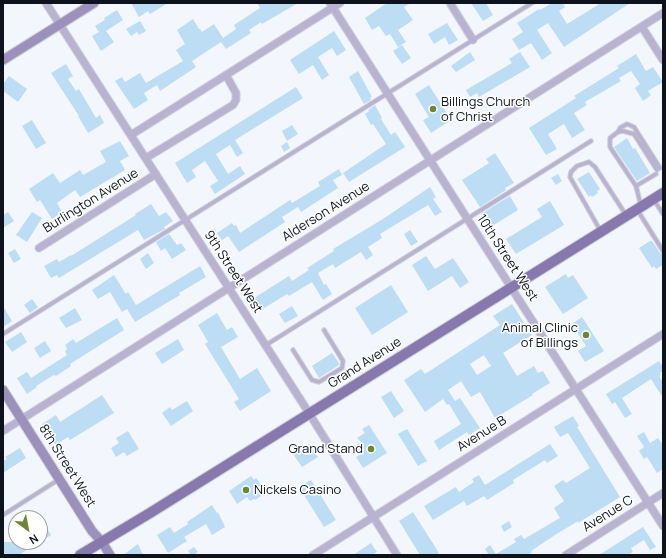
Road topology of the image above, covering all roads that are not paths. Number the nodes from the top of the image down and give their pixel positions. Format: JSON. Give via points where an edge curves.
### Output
{"nodes":[{"id":1,"x":46,"y":3,"type":"edge"},
{"id":2,"x":94,"y":3,"type":"edge"},
{"id":3,"x":340,"y":3,"type":"edge"},
{"id":4,"x":450,"y":3,"type":"edge"},
{"id":5,"x":532,"y":3,"type":"edge"},
{"id":6,"x":331,"y":5,"type":"edge"},
{"id":7,"x":663,"y":13,"type":"edge"},
{"id":8,"x":60,"y":24,"type":"junction"},
{"id":9,"x":642,"y":27,"type":"junction"},
{"id":10,"x":473,"y":40,"type":"junction"},
{"id":11,"x":3,"y":60,"type":"edge"},
{"id":12,"x":663,"y":60,"type":"edge"},
{"id":13,"x":226,"y":75,"type":"junction"},
{"id":14,"x":387,"y":93,"type":"junction"},
{"id":15,"x":618,"y":132,"type":"junction"},
{"id":16,"x":132,"y":135,"type":"junction"},
{"id":17,"x":591,"y":141,"type":"dead end"},
{"id":18,"x":146,"y":158,"type":"junction"},
{"id":19,"x":430,"y":160,"type":"junction"},
{"id":20,"x":658,"y":170,"type":"junction"},
{"id":21,"x":156,"y":174,"type":"junction"},
{"id":22,"x":636,"y":186,"type":"junction"},
{"id":23,"x":663,"y":193,"type":"edge"},
{"id":24,"x":653,"y":199,"type":"junction"},
{"id":25,"x":639,"y":208,"type":"junction"},
{"id":26,"x":663,"y":214,"type":"edge"},
{"id":27,"x":627,"y":216,"type":"junction"},
{"id":28,"x":467,"y":218,"type":"junction"},
{"id":29,"x":185,"y":220,"type":"junction"},
{"id":30,"x":601,"y":232,"type":"junction"},
{"id":31,"x":39,"y":248,"type":"dead end"},
{"id":32,"x":663,"y":251,"type":"edge"},
{"id":33,"x":511,"y":287,"type":"junction"},
{"id":34,"x":229,"y":288,"type":"junction"},
{"id":35,"x":324,"y":330,"type":"dead end"},
{"id":36,"x":3,"y":334,"type":"edge"},
{"id":37,"x":663,"y":334,"type":"edge"},
{"id":38,"x":266,"y":345,"type":"junction"},
{"id":39,"x":293,"y":350,"type":"dead end"},
{"id":40,"x":576,"y":389,"type":"junction"},
{"id":41,"x":3,"y":390,"type":"edge"},
{"id":42,"x":309,"y":413,"type":"junction"},
{"id":43,"x":21,"y":419,"type":"junction"},
{"id":44,"x":3,"y":431,"type":"edge"},
{"id":45,"x":59,"y":479,"type":"junction"},
{"id":46,"x":663,"y":493,"type":"edge"},
{"id":47,"x":648,"y":503,"type":"junction"},
{"id":48,"x":3,"y":514,"type":"edge"},
{"id":49,"x":374,"y":517,"type":"junction"},
{"id":50,"x":663,"y":526,"type":"edge"},
{"id":51,"x":102,"y":542,"type":"junction"},
{"id":52,"x":80,"y":555,"type":"edge"},
{"id":53,"x":110,"y":555,"type":"edge"},
{"id":54,"x":313,"y":555,"type":"edge"},
{"id":55,"x":397,"y":555,"type":"edge"},
{"id":56,"x":566,"y":555,"type":"edge"}],
"edges":[{"from":1,"to":8,"type":"street","name":"9th Street West"},
{"from":2,"to":8,"type":"street"},
{"from":3,"to":6,"type":"street"},
{"from":4,"to":10,"type":"street"},
{"from":5,"to":10,"type":"lane"},
{"from":6,"to":13,"type":"street"},
{"from":6,"to":14,"type":"street","name":"10th Street West"},
{"from":7,"to":9,"type":"street","name":"Alderson Avenue"},
{"from":8,"to":11,"type":"street"},
{"from":8,"to":16,"type":"street","name":"9th Street West"},
{"from":9,"to":12,"type":"street"},
{"from":9,"to":19,"type":"street","name":"Alderson Avenue"},
{"from":10,"to":14,"type":"lane"},
{"from":13,"to":16,"type":"street"},
{"from":13,"to":18,"type":"street","name":"Burlington Avenue","via":[[236,93],[233,105]]},
{"from":14,"to":19,"type":"street","name":"10th Street West"},
{"from":14,"to":29,"type":"lane"},
{"from":15,"to":20,"type":"lane","via":[[634,134]]},
{"from":15,"to":20,"type":"lane","via":[[627,124],[634,127]]},
{"from":15,"to":22,"type":"lane","via":[[610,138],[610,147]]},
{"from":16,"to":18,"type":"street","name":"9th Street West"},
{"from":17,"to":28,"type":"lane"},
{"from":18,"to":21,"type":"street","name":"9th Street West"},
{"from":19,"to":28,"type":"street","name":"10th Street West"},
{"from":19,"to":34,"type":"street","name":"Alderson Avenue"},
{"from":20,"to":22,"type":"lane"},
{"from":21,"to":29,"type":"street","name":"9th Street West"},
{"from":21,"to":31,"type":"street","name":"Burlington Avenue"},
{"from":22,"to":25,"type":"lane"},
{"from":23,"to":24,"type":"main road","name":"Grand Avenue"},
{"from":24,"to":25,"type":"main road","name":"Grand Avenue"},
{"from":24,"to":26,"type":"lane"},
{"from":25,"to":27,"type":"main road","name":"Grand Avenue"},
{"from":25,"to":32,"type":"lane"},
{"from":27,"to":30,"type":"main road","name":"Grand Avenue"},
{"from":27,"to":30,"type":"lane","via":[[595,167],[590,162],[577,166],[570,177]]},
{"from":28,"to":33,"type":"street","name":"10th Street West"},
{"from":28,"to":38,"type":"lane"},
{"from":29,"to":34,"type":"street","name":"9th Street West"},
{"from":29,"to":36,"type":"lane"},
{"from":30,"to":33,"type":"main road","name":"Grand Avenue"},
{"from":33,"to":40,"type":"street","name":"10th Street West"},
{"from":33,"to":42,"type":"main road","name":"Grand Avenue"},
{"from":34,"to":38,"type":"street","name":"9th Street West"},
{"from":34,"to":43,"type":"street","name":"Alderson Avenue"},
{"from":35,"to":39,"type":"lane","via":[[343,361],[342,368],[319,382],[312,380]]},
{"from":37,"to":40,"type":"street","name":"Avenue B"},
{"from":38,"to":42,"type":"street","name":"9th Street West"},
{"from":40,"to":47,"type":"street","name":"10th Street West"},
{"from":40,"to":49,"type":"street","name":"Avenue B"},
{"from":41,"to":43,"type":"street","name":"8th Street West"},
{"from":42,"to":49,"type":"street","name":"9th Street West"},
{"from":42,"to":51,"type":"main road","name":"Grand Avenue"},
{"from":43,"to":44,"type":"street","name":"Alderson Avenue"},
{"from":43,"to":45,"type":"street","name":"8th Street West"},
{"from":45,"to":48,"type":"lane"},
{"from":45,"to":51,"type":"street","name":"8th Street West","via":[[92,531]]},
{"from":46,"to":47,"type":"street","name":"Avenue C"},
{"from":47,"to":50,"type":"street","name":"10th Street West"},
{"from":47,"to":56,"type":"street","name":"Avenue C"},
{"from":49,"to":54,"type":"street","name":"Avenue B"},
{"from":49,"to":55,"type":"street","name":"9th Street West"},
{"from":51,"to":52,"type":"main road","name":"Grand Avenue"},
{"from":51,"to":53,"type":"street","name":"8th Street West"}]}
